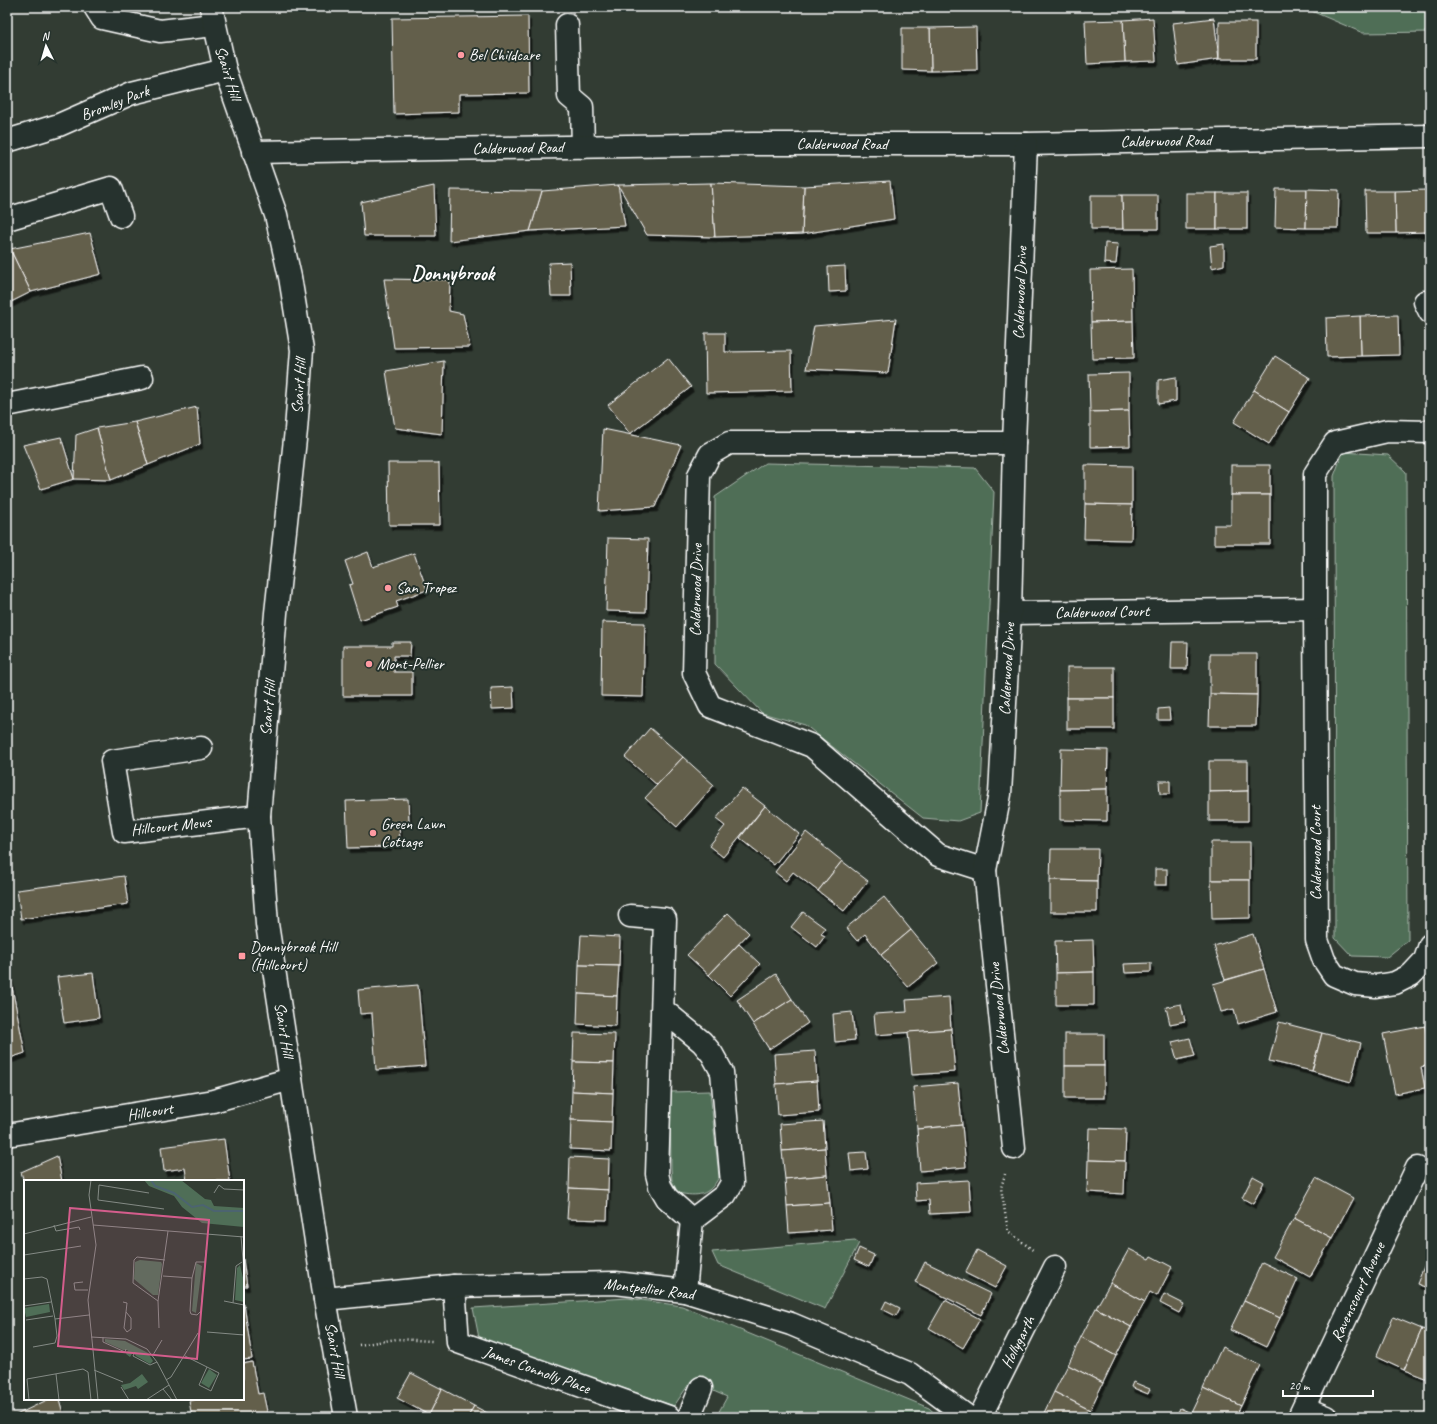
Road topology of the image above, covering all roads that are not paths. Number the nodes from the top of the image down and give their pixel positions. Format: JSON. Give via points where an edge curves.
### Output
{"nodes":[{"id":1,"x":95,"y":7,"type":"edge"},
{"id":2,"x":213,"y":16,"type":"edge"},
{"id":3,"x":567,"y":25,"type":"dead end"},
{"id":4,"x":226,"y":70,"type":"junction"},
{"id":5,"x":1430,"y":136,"type":"edge"},
{"id":6,"x":7,"y":141,"type":"edge"},
{"id":7,"x":1026,"y":144,"type":"junction"},
{"id":8,"x":583,"y":146,"type":"junction"},
{"id":9,"x":253,"y":152,"type":"junction"},
{"id":10,"x":120,"y":216,"type":"dead end"},
{"id":11,"x":7,"y":219,"type":"edge"},
{"id":12,"x":142,"y":378,"type":"dead end"},
{"id":13,"x":7,"y":406,"type":"edge"},
{"id":14,"x":1430,"y":432,"type":"edge"},
{"id":15,"x":1014,"y":443,"type":"junction"},
{"id":16,"x":1314,"y":609,"type":"junction"},
{"id":17,"x":1010,"y":613,"type":"junction"},
{"id":18,"x":201,"y":748,"type":"dead end"},
{"id":19,"x":259,"y":816,"type":"junction"},
{"id":20,"x":985,"y":870,"type":"junction"},
{"id":21,"x":630,"y":916,"type":"dead end"},
{"id":22,"x":1430,"y":945,"type":"edge"},
{"id":23,"x":662,"y":1009,"type":"junction"},
{"id":24,"x":291,"y":1079,"type":"junction"},
{"id":25,"x":7,"y":1135,"type":"edge"},
{"id":26,"x":1014,"y":1148,"type":"road end"},
{"id":27,"x":1417,"y":1168,"type":"dead end"},
{"id":28,"x":692,"y":1220,"type":"junction"},
{"id":29,"x":1055,"y":1267,"type":"road end"},
{"id":30,"x":454,"y":1286,"type":"junction"},
{"id":31,"x":685,"y":1291,"type":"junction"},
{"id":32,"x":325,"y":1299,"type":"junction"},
{"id":33,"x":701,"y":1388,"type":"dead end"},
{"id":34,"x":1302,"y":1413,"type":"edge"},
{"id":35,"x":346,"y":1417,"type":"edge"},
{"id":36,"x":669,"y":1417,"type":"edge"},
{"id":37,"x":689,"y":1417,"type":"edge"},
{"id":38,"x":968,"y":1417,"type":"edge"},
{"id":39,"x":980,"y":1417,"type":"edge"},
{"id":40,"x":1326,"y":1417,"type":"edge"}],
"edges":[{"from":1,"to":2,"type":"street","via":[[102,18],[160,31]]},
{"from":2,"to":4,"type":"street","name":"Scairt Hill"},
{"from":3,"to":8,"type":"street","via":[[569,96],[582,107]]},
{"from":4,"to":6,"type":"street","name":"Bromley Park","via":[[132,93],[59,125]]},
{"from":4,"to":9,"type":"street","name":"Scairt Hill"},
{"from":5,"to":7,"type":"street","name":"Calderwood Road"},
{"from":7,"to":8,"type":"street","name":"Calderwood Road"},
{"from":7,"to":15,"type":"street","name":"Calderwood Drive"},
{"from":8,"to":9,"type":"street","name":"Calderwood Road"},
{"from":9,"to":19,"type":"street","name":"Scairt Hill","via":[[276,215],[290,277],[302,350]]},
{"from":10,"to":11,"type":"street","via":[[111,188]]},
{"from":12,"to":13,"type":"street"},
{"from":14,"to":16,"type":"street","name":"Calderwood Court","via":[[1387,432],[1335,443],[1315,474]]},
{"from":15,"to":17,"type":"street","name":"Calderwood Drive"},
{"from":15,"to":20,"type":"street","name":"Calderwood Drive","via":[[729,443],[710,454],[699,475],[694,673],[710,706],[812,746],[938,855]]},
{"from":16,"to":17,"type":"street","name":"Calderwood Court"},
{"from":16,"to":22,"type":"street","name":"Calderwood Court","via":[[1317,940],[1324,960],[1334,975],[1354,984],[1376,986],[1395,983],[1411,975],[1425,960]]},
{"from":17,"to":20,"type":"street","name":"Calderwood Drive","via":[[1000,794]]},
{"from":18,"to":19,"type":"street","name":"Hillcourt Mews","via":[[112,762],[124,832]]},
{"from":19,"to":24,"type":"street","name":"Scairt Hill","via":[[267,924]]},
{"from":20,"to":26,"type":"street","name":"Calderwood Drive"},
{"from":21,"to":23,"type":"street","via":[[665,919]]},
{"from":23,"to":28,"type":"street","via":[[657,1174],[667,1198]]},
{"from":23,"to":28,"type":"street","via":[[702,1042],[722,1072],[732,1183],[725,1195]]},
{"from":24,"to":25,"type":"street","name":"Hillcourt","via":[[213,1101]]},
{"from":24,"to":32,"type":"street","name":"Scairt Hill"},
{"from":27,"to":34,"type":"street","name":"Ravenscourt Avenue"},
{"from":28,"to":31,"type":"street"},
{"from":29,"to":39,"type":"street","name":"Hollygarth"},
{"from":30,"to":31,"type":"street","name":"Montpellier Road","via":[[615,1283]]},
{"from":30,"to":32,"type":"street","name":"Montpellier Road"},
{"from":30,"to":36,"type":"street","name":"James Connolly Place","via":[[458,1342]]},
{"from":31,"to":38,"type":"street","name":"Montpellier Road","via":[[791,1324],[910,1374]]},
{"from":32,"to":35,"type":"street","name":"Scairt Hill"},
{"from":33,"to":37,"type":"street"},
{"from":34,"to":40,"type":"street"}]}
